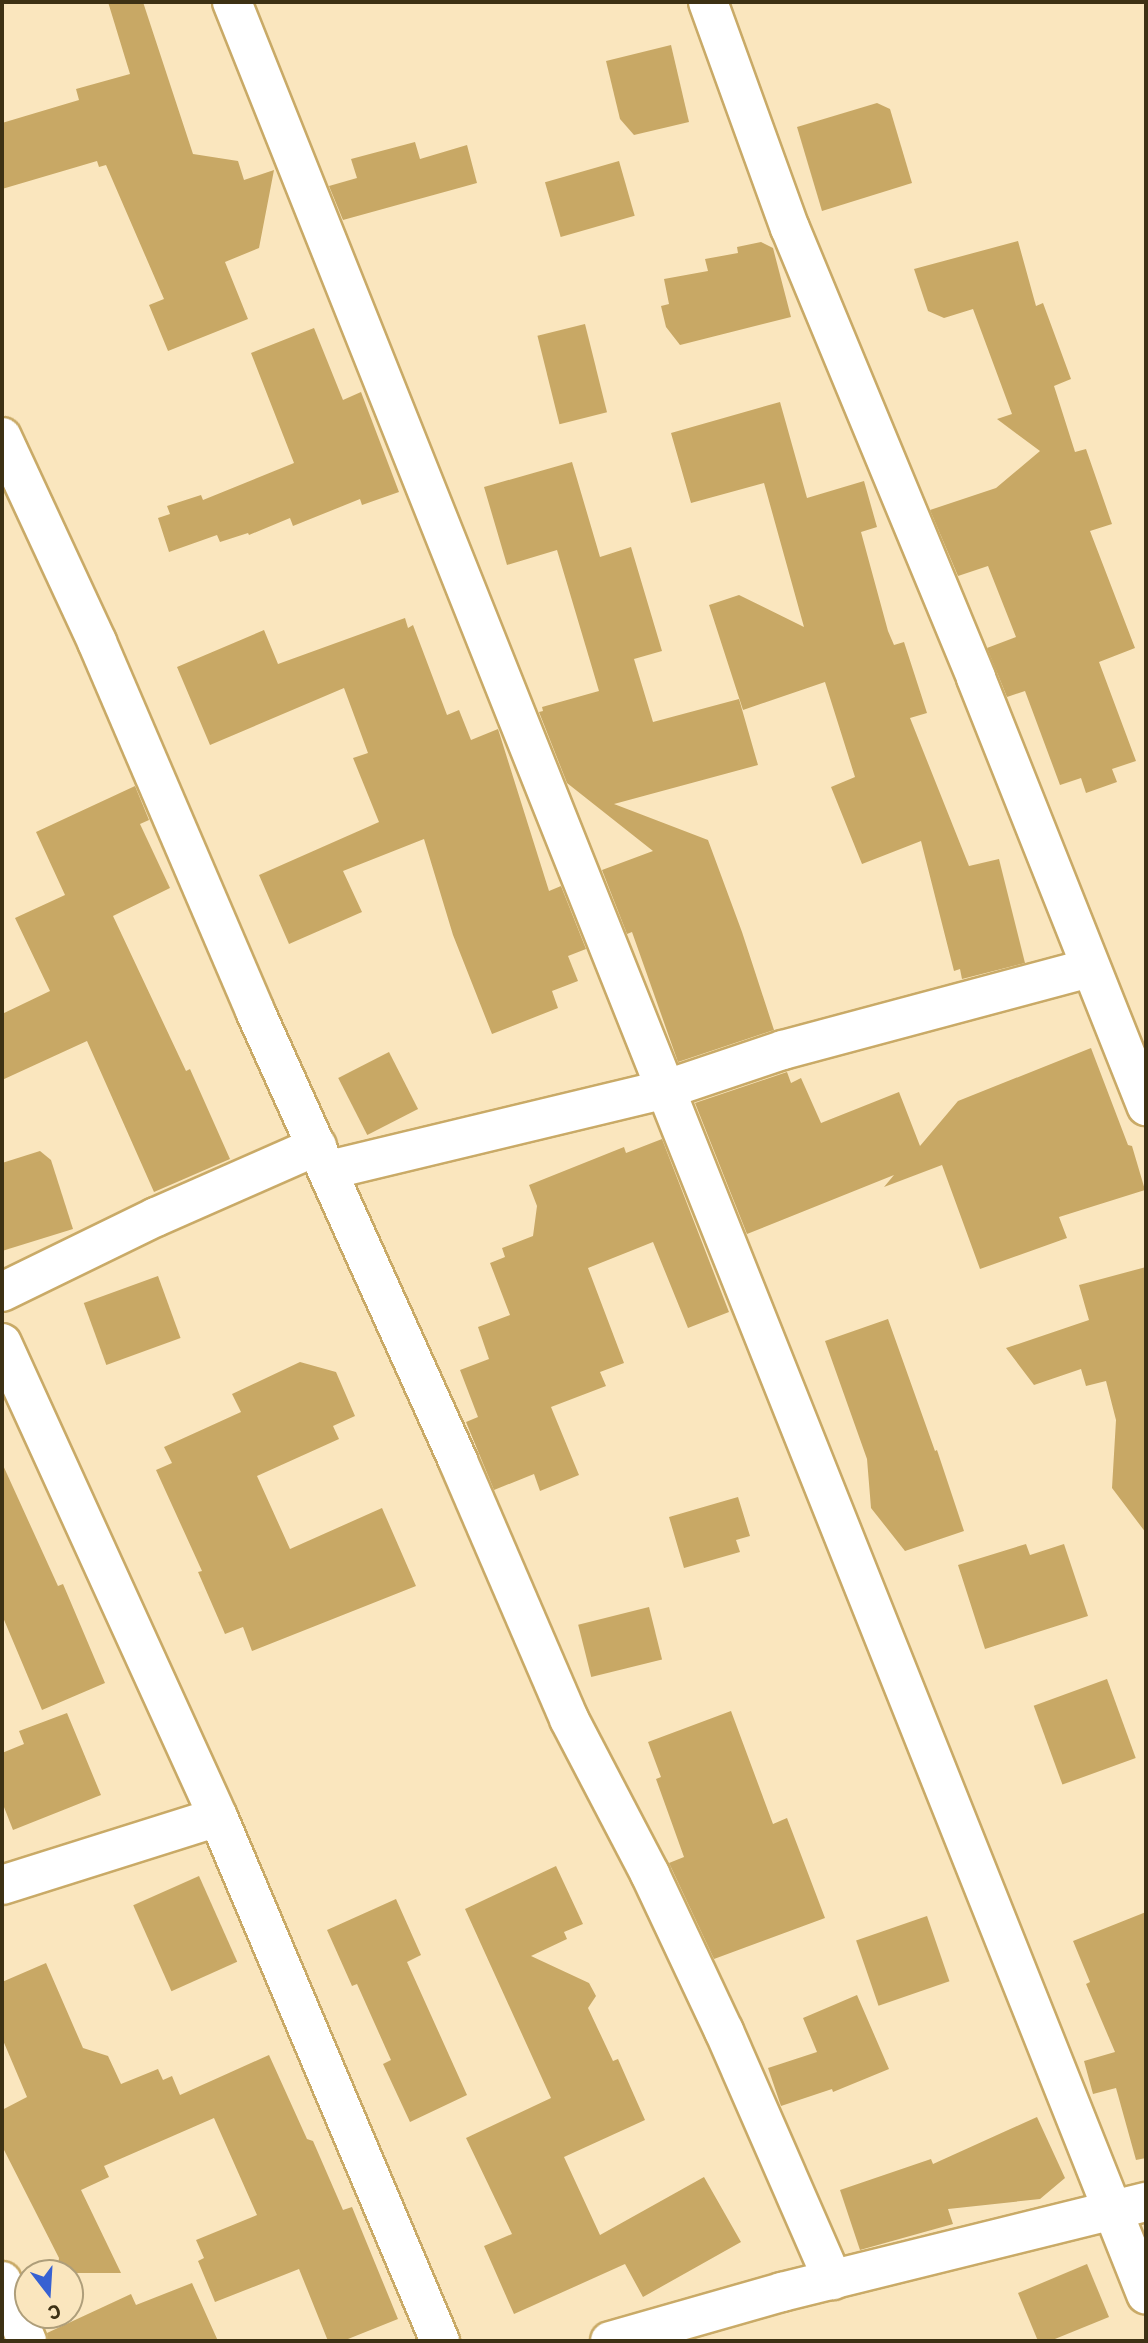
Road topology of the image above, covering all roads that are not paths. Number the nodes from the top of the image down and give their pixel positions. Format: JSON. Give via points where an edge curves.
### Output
{"nodes":[{"id":1,"x":232,"y":2,"type":"edge"},
{"id":2,"x":708,"y":2,"type":"edge"},
{"id":3,"x":2,"y":437,"type":"edge"},
{"id":4,"x":1090,"y":968,"type":"junction"},
{"id":5,"x":667,"y":1089,"type":"junction"},
{"id":6,"x":1146,"y":1106,"type":"edge"},
{"id":7,"x":323,"y":1158,"type":"junction"},
{"id":8,"x":2,"y":1292,"type":"edge"},
{"id":9,"x":2,"y":1343,"type":"edge"},
{"id":10,"x":218,"y":1817,"type":"junction"},
{"id":11,"x":2,"y":1885,"type":"edge"},
{"id":12,"x":1129,"y":2206,"type":"edge"},
{"id":13,"x":833,"y":2280,"type":"junction"},
{"id":14,"x":2,"y":2281,"type":"edge"},
{"id":15,"x":1146,"y":2294,"type":"edge"},
{"id":16,"x":27,"y":2341,"type":"edge"},
{"id":17,"x":440,"y":2341,"type":"edge"},
{"id":18,"x":610,"y":2341,"type":"edge"}],
"edges":[{"from":1,"to":5,"type":"street"},
{"from":2,"to":4,"type":"street","via":[[790,228]]},
{"from":3,"to":7,"type":"street"},
{"from":4,"to":5,"type":"street","via":[[795,1046]]},
{"from":4,"to":6,"type":"street"},
{"from":5,"to":7,"type":"street"},
{"from":5,"to":12,"type":"street"},
{"from":7,"to":8,"type":"street","via":[[156,1217]]},
{"from":7,"to":13,"type":"street","via":[[569,1719],[650,1874],[724,2031]]},
{"from":9,"to":10,"type":"street"},
{"from":10,"to":11,"type":"street"},
{"from":10,"to":17,"type":"street"},
{"from":12,"to":13,"type":"street"},
{"from":12,"to":15,"type":"street"},
{"from":13,"to":18,"type":"street"},
{"from":14,"to":16,"type":"street"}]}
